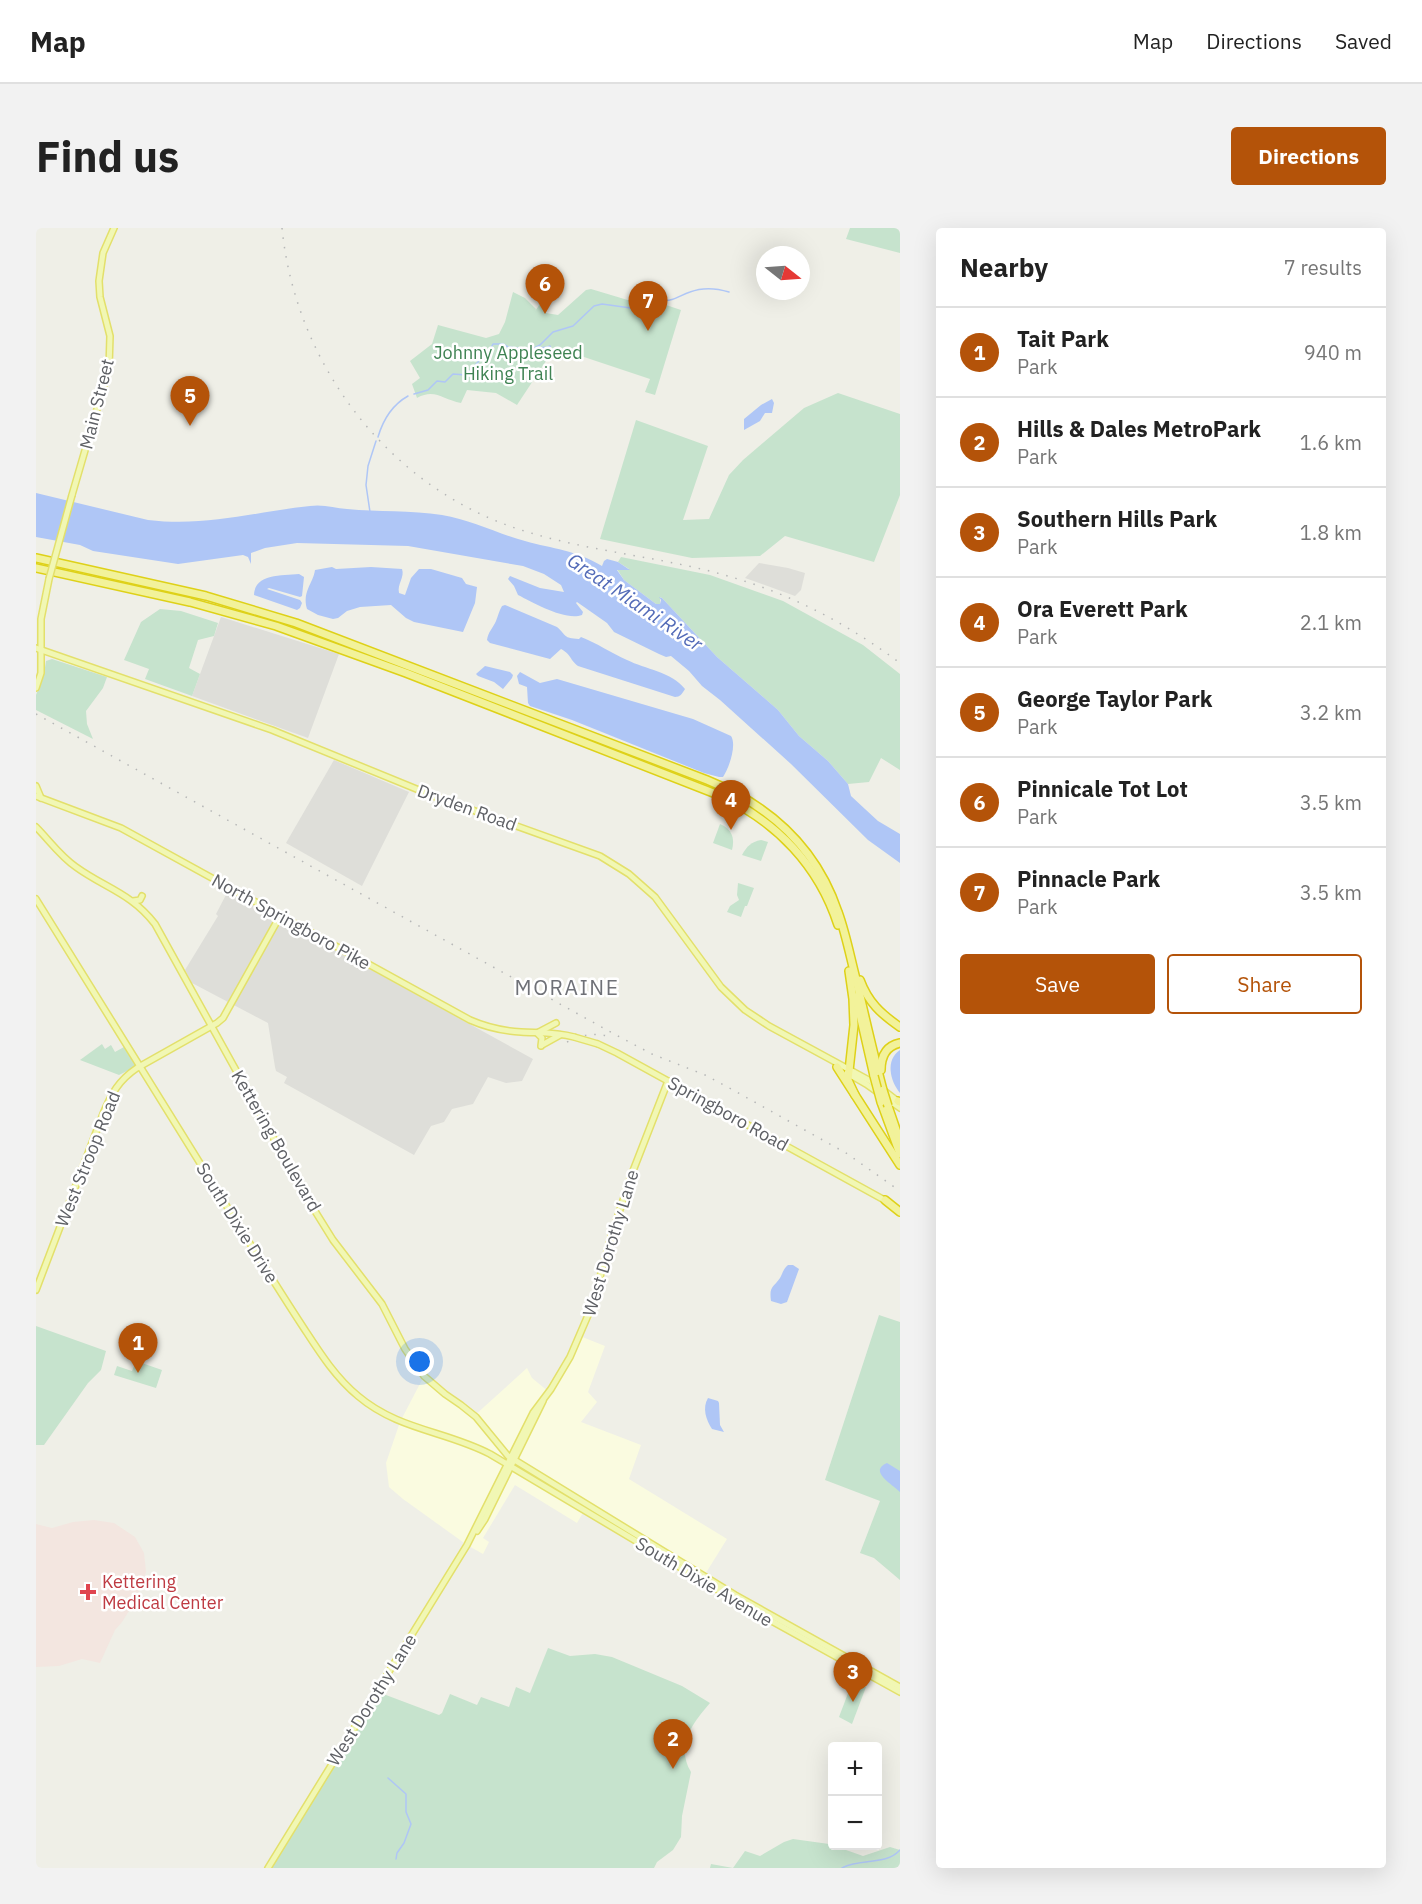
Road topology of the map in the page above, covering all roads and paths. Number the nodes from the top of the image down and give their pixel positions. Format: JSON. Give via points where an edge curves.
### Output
{"nodes":[{"id":1,"x":114,"y":228,"type":"edge"},
{"id":2,"x":36,"y":558,"type":"edge"},
{"id":3,"x":36,"y":568,"type":"edge"},
{"id":4,"x":39,"y":645,"type":"edge"},
{"id":5,"x":52,"y":653,"type":"junction"},
{"id":6,"x":42,"y":663,"type":"junction"},
{"id":7,"x":36,"y":680,"type":"edge"},
{"id":8,"x":36,"y":688,"type":"edge"},
{"id":9,"x":36,"y":786,"type":"edge"},
{"id":10,"x":38,"y":795,"type":"edge"},
{"id":11,"x":36,"y":827,"type":"edge"},
{"id":12,"x":142,"y":896,"type":"dead end"},
{"id":13,"x":36,"y":899,"type":"edge"},
{"id":14,"x":133,"y":901,"type":"junction"},
{"id":15,"x":280,"y":916,"type":"junction"},
{"id":16,"x":843,"y":928,"type":"junction"},
{"id":17,"x":849,"y":971,"type":"junction"},
{"id":18,"x":556,"y":1023,"type":"dead end"},
{"id":19,"x":211,"y":1026,"type":"junction"},
{"id":20,"x":900,"y":1028,"type":"edge"},
{"id":21,"x":537,"y":1033,"type":"junction"},
{"id":22,"x":550,"y":1033,"type":"joint"},
{"id":23,"x":562,"y":1034,"type":"junction"},
{"id":24,"x":900,"y":1043,"type":"edge"},
{"id":25,"x":851,"y":1054,"type":"junction"},
{"id":26,"x":837,"y":1065,"type":"junction"},
{"id":27,"x":142,"y":1066,"type":"junction"},
{"id":28,"x":849,"y":1072,"type":"junction"},
{"id":29,"x":879,"y":1079,"type":"junction"},
{"id":30,"x":668,"y":1080,"type":"junction"},
{"id":31,"x":855,"y":1095,"type":"junction"},
{"id":32,"x":899,"y":1103,"type":"edge"},
{"id":33,"x":885,"y":1104,"type":"junction"},
{"id":34,"x":900,"y":1142,"type":"edge"},
{"id":35,"x":900,"y":1154,"type":"edge"},
{"id":36,"x":900,"y":1165,"type":"edge"},
{"id":37,"x":885,"y":1200,"type":"joint"},
{"id":38,"x":900,"y":1210,"type":"edge"},
{"id":39,"x":36,"y":1290,"type":"edge"},
{"id":40,"x":497,"y":1445,"type":"junction"},
{"id":41,"x":503,"y":1451,"type":"junction"},
{"id":42,"x":516,"y":1451,"type":"junction"},
{"id":43,"x":490,"y":1454,"type":"junction"},
{"id":44,"x":513,"y":1459,"type":"junction"},
{"id":45,"x":522,"y":1465,"type":"junction"},
{"id":46,"x":507,"y":1467,"type":"junction"},
{"id":47,"x":536,"y":1481,"type":"junction"},
{"id":48,"x":558,"y":1487,"type":"junction"},
{"id":49,"x":556,"y":1494,"type":"junction"},
{"id":50,"x":571,"y":1495,"type":"junction"},
{"id":51,"x":581,"y":1502,"type":"junction"},
{"id":52,"x":585,"y":1511,"type":"junction"},
{"id":53,"x":600,"y":1513,"type":"junction"},
{"id":54,"x":900,"y":1687,"type":"edge"},
{"id":55,"x":900,"y":1692,"type":"edge"},
{"id":56,"x":268,"y":1868,"type":"edge"}],
"edges":[{"from":1,"to":4,"type":"main road","name":"Main Street","bridge":true,"via":[[103,253],[99,281],[110,337],[109,368],[46,583],[40,607]]},
{"from":2,"to":16,"type":"highway","via":[[206,596],[296,623],[733,791],[770,815],[802,847],[830,892]]},
{"from":3,"to":17,"type":"highway","via":[[190,602],[276,626],[729,799],[774,829],[810,867],[831,907]]},
{"from":4,"to":5,"type":"main road","name":"Dryden Road"},
{"from":4,"to":5,"type":"main road"},
{"from":4,"to":6,"type":"main road","name":"Main Street"},
{"from":4,"to":7,"type":"main road","name":"Main Street"},
{"from":5,"to":6,"type":"main road"},
{"from":5,"to":26,"type":"main road","name":"Dryden Road","via":[[261,726],[440,799],[600,856],[655,897],[737,1003],[765,1024]]},
{"from":6,"to":8,"type":"main road","name":"Main Street"},
{"from":9,"to":10,"type":"main road"},
{"from":10,"to":15,"type":"main road","name":"North Springboro Pike","via":[[121,828]]},
{"from":11,"to":14,"type":"main road","name":"Kettering Boulevard","via":[[74,866]]},
{"from":12,"to":14,"type":"main road","via":[[141,900]]},
{"from":13,"to":27,"type":"main road","name":"South Dixie Drive"},
{"from":14,"to":19,"type":"main road","name":"Kettering Boulevard","via":[[155,924]]},
{"from":15,"to":19,"type":"main road","name":"West Stroop Road","via":[[225,1015]]},
{"from":15,"to":21,"type":"main road","name":"North Springboro Pike","via":[[470,1020],[502,1030]]},
{"from":16,"to":20,"type":"highway","via":[[868,998]]},
{"from":16,"to":29,"type":"highway"},
{"from":17,"to":25,"type":"highway","via":[[854,1007]]},
{"from":17,"to":29,"type":"highway"},
{"from":18,"to":21,"type":"main road"},
{"from":19,"to":27,"type":"main road","name":"West Stroop Road"},
{"from":19,"to":40,"type":"main road","name":"Kettering Boulevard","via":[[306,1196],[333,1240],[386,1310],[410,1357],[435,1386],[476,1418]]},
{"from":21,"to":22,"type":"main road","name":"North Springboro Pike"},
{"from":21,"to":23,"type":"main road","via":[[542,1038],[541,1046]]},
{"from":22,"to":23,"type":"main road","name":"Springboro Road"},
{"from":23,"to":30,"type":"main road","name":"Springboro Road","bridge":true,"via":[[598,1044]]},
{"from":24,"to":29,"type":"highway","via":[[890,1046],[883,1055]]},
{"from":25,"to":26,"type":"highway","via":[[847,1062]]},
{"from":25,"to":28,"type":"highway"},
{"from":26,"to":28,"type":"main road","name":"Dryden Road"},
{"from":26,"to":31,"type":"highway"},
{"from":27,"to":39,"type":"main road","name":"West Stroop Road","via":[[125,1077],[111,1095]]},
{"from":27,"to":43,"type":"main road","name":"South Dixie Drive","via":[[280,1293],[339,1378],[364,1401],[396,1420]]},
{"from":28,"to":31,"type":"highway","via":[[848,1082]]},
{"from":28,"to":32,"type":"main road","name":"Dryden Road","via":[[874,1083]]},
{"from":29,"to":33,"type":"highway","bridge":true},
{"from":29,"to":33,"type":"highway","bridge":true},
{"from":30,"to":37,"type":"main road","name":"Springboro Road"},
{"from":30,"to":42,"type":"main road","name":"West Dorothy Lane","via":[[625,1191],[587,1320]]},
{"from":31,"to":36,"type":"highway"},
{"from":33,"to":34,"type":"highway"},
{"from":33,"to":35,"type":"highway"},
{"from":37,"to":38,"type":"highway"},
{"from":40,"to":41,"type":"main road","name":"Kettering Boulevard"},
{"from":40,"to":43,"type":"main road","via":[[499,1451]]},
{"from":41,"to":42,"type":"main road"},
{"from":41,"to":44,"type":"main road","name":"Kettering Boulevard"},
{"from":42,"to":44,"type":"main road","name":"West Dorothy Lane"},
{"from":42,"to":45,"type":"main road"},
{"from":43,"to":46,"type":"main road","name":"South Dixie Drive"},
{"from":44,"to":45,"type":"main road","name":"South Dixie Avenue"},
{"from":44,"to":46,"type":"main road","name":"West Dorothy Lane"},
{"from":45,"to":48,"type":"main road","name":"South Dixie Avenue"},
{"from":46,"to":47,"type":"main road","name":"South Dixie Avenue"},
{"from":46,"to":56,"type":"main road","name":"West Dorothy Lane","via":[[478,1531]]},
{"from":47,"to":48,"type":"main road","via":[[553,1489]]},
{"from":47,"to":49,"type":"main road","name":"South Dixie Avenue"},
{"from":48,"to":50,"type":"main road","name":"South Dixie Avenue"},
{"from":49,"to":50,"type":"main road"},
{"from":49,"to":52,"type":"main road","name":"South Dixie Avenue"},
{"from":50,"to":51,"type":"main road","name":"South Dixie Avenue"},
{"from":51,"to":52,"type":"main road"},
{"from":51,"to":53,"type":"main road","name":"South Dixie Avenue"},
{"from":52,"to":53,"type":"main road"},
{"from":52,"to":55,"type":"main road","name":"South Dixie Avenue"},
{"from":53,"to":54,"type":"main road","name":"South Dixie Avenue","via":[[767,1614]]}]}
